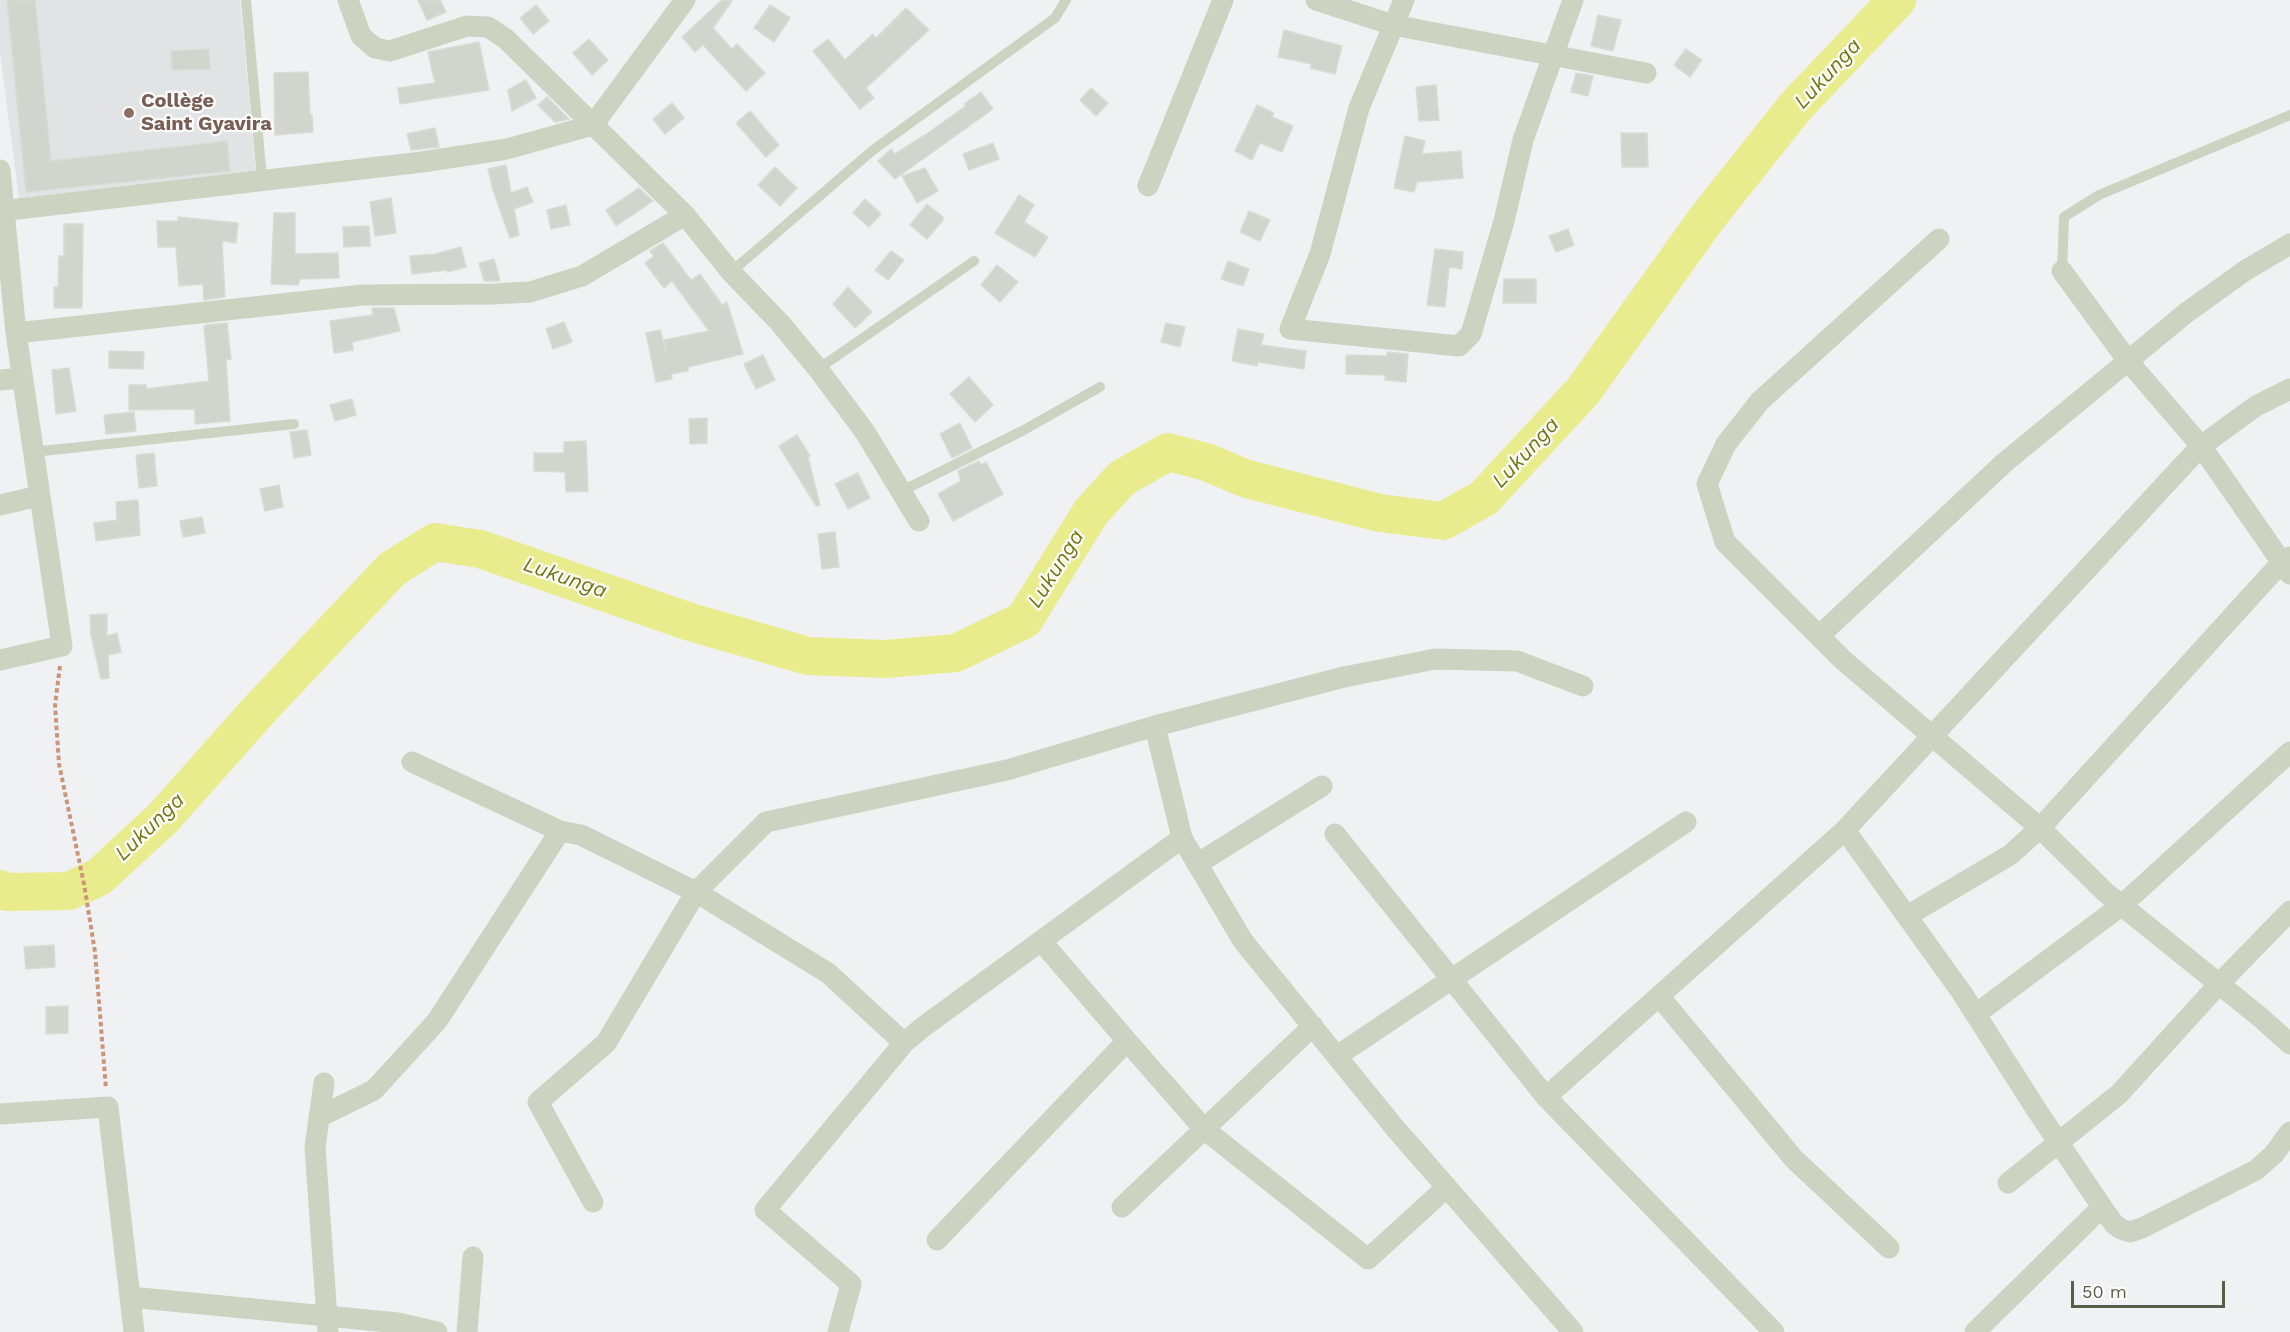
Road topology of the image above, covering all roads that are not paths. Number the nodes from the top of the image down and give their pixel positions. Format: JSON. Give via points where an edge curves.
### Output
{"nodes":[{"id":1,"x":246,"y":0,"type":"edge"},
{"id":2,"x":348,"y":0,"type":"edge"},
{"id":3,"x":685,"y":0,"type":"edge"},
{"id":4,"x":1066,"y":0,"type":"edge"},
{"id":5,"x":1223,"y":0,"type":"edge"},
{"id":6,"x":1316,"y":0,"type":"edge"},
{"id":7,"x":1404,"y":0,"type":"edge"},
{"id":8,"x":1573,"y":0,"type":"edge"},
{"id":9,"x":1393,"y":25,"type":"junction"},
{"id":10,"x":1553,"y":55,"type":"junction"},
{"id":11,"x":1646,"y":74,"type":"dead end"},
{"id":12,"x":2290,"y":116,"type":"edge"},
{"id":13,"x":593,"y":125,"type":"junction"},
{"id":14,"x":0,"y":170,"type":"edge"},
{"id":15,"x":262,"y":179,"type":"junction"},
{"id":16,"x":1148,"y":186,"type":"dead end"},
{"id":17,"x":2,"y":211,"type":"edge"},
{"id":18,"x":685,"y":215,"type":"junction"},
{"id":19,"x":1939,"y":238,"type":"dead end"},
{"id":20,"x":2290,"y":244,"type":"edge"},
{"id":21,"x":974,"y":261,"type":"dead end"},
{"id":22,"x":2062,"y":271,"type":"joint"},
{"id":23,"x":731,"y":272,"type":"junction"},
{"id":24,"x":16,"y":333,"type":"junction"},
{"id":25,"x":2128,"y":361,"type":"junction"},
{"id":26,"x":818,"y":369,"type":"junction"},
{"id":27,"x":22,"y":378,"type":"junction"},
{"id":28,"x":0,"y":380,"type":"edge"},
{"id":29,"x":1100,"y":387,"type":"dead end"},
{"id":30,"x":2290,"y":389,"type":"edge"},
{"id":31,"x":294,"y":424,"type":"dead end"},
{"id":32,"x":2201,"y":446,"type":"junction"},
{"id":33,"x":33,"y":452,"type":"junction"},
{"id":34,"x":902,"y":491,"type":"junction"},
{"id":35,"x":39,"y":496,"type":"junction"},
{"id":36,"x":0,"y":505,"type":"edge"},
{"id":37,"x":919,"y":521,"type":"dead end"},
{"id":38,"x":2287,"y":565,"type":"edge"},
{"id":39,"x":1819,"y":636,"type":"junction"},
{"id":40,"x":0,"y":660,"type":"edge"},
{"id":41,"x":1583,"y":686,"type":"dead end"},
{"id":42,"x":1155,"y":726,"type":"junction"},
{"id":43,"x":1932,"y":736,"type":"junction"},
{"id":44,"x":2290,"y":752,"type":"edge"},
{"id":45,"x":412,"y":762,"type":"dead end"},
{"id":46,"x":1322,"y":786,"type":"dead end"},
{"id":47,"x":1686,"y":822,"type":"dead end"},
{"id":48,"x":2040,"y":828,"type":"junction"},
{"id":49,"x":1845,"y":830,"type":"junction"},
{"id":50,"x":560,"y":831,"type":"junction"},
{"id":51,"x":1335,"y":834,"type":"dead end"},
{"id":52,"x":1182,"y":838,"type":"junction"},
{"id":53,"x":1197,"y":864,"type":"junction"},
{"id":54,"x":696,"y":892,"type":"junction"},
{"id":55,"x":2122,"y":905,"type":"junction"},
{"id":56,"x":2290,"y":911,"type":"edge"},
{"id":57,"x":1907,"y":916,"type":"junction"},
{"id":58,"x":1042,"y":942,"type":"junction"},
{"id":59,"x":1453,"y":980,"type":"junction"},
{"id":60,"x":2219,"y":984,"type":"junction"},
{"id":61,"x":1659,"y":996,"type":"junction"},
{"id":62,"x":1976,"y":1014,"type":"junction"},
{"id":63,"x":1313,"y":1026,"type":"junction"},
{"id":64,"x":1126,"y":1041,"type":"junction"},
{"id":65,"x":904,"y":1043,"type":"junction"},
{"id":66,"x":2290,"y":1044,"type":"edge"},
{"id":67,"x":1337,"y":1056,"type":"junction"},
{"id":68,"x":324,"y":1083,"type":"dead end"},
{"id":69,"x":1546,"y":1097,"type":"junction"},
{"id":70,"x":0,"y":1114,"type":"edge"},
{"id":71,"x":319,"y":1117,"type":"junction"},
{"id":72,"x":1204,"y":1129,"type":"junction"},
{"id":73,"x":2290,"y":1132,"type":"edge"},
{"id":74,"x":2058,"y":1142,"type":"junction"},
{"id":75,"x":2008,"y":1184,"type":"dead end"},
{"id":76,"x":1447,"y":1187,"type":"junction"},
{"id":77,"x":593,"y":1202,"type":"dead end"},
{"id":78,"x":1122,"y":1207,"type":"dead end"},
{"id":79,"x":2102,"y":1207,"type":"junction"},
{"id":80,"x":937,"y":1240,"type":"dead end"},
{"id":81,"x":1889,"y":1248,"type":"dead end"},
{"id":82,"x":473,"y":1257,"type":"dead end"},
{"id":83,"x":130,"y":1296,"type":"junction"},
{"id":84,"x":327,"y":1323,"type":"edge"},
{"id":85,"x":134,"y":1332,"type":"edge"},
{"id":86,"x":437,"y":1332,"type":"edge"},
{"id":87,"x":467,"y":1332,"type":"edge"},
{"id":88,"x":838,"y":1332,"type":"edge"},
{"id":89,"x":1573,"y":1332,"type":"edge"},
{"id":90,"x":1774,"y":1332,"type":"edge"},
{"id":91,"x":1975,"y":1332,"type":"edge"}],
"edges":[{"from":1,"to":15,"type":"lane"},
{"from":2,"to":13,"type":"street","via":[[362,36],[375,48],[390,51],[467,26],[488,27],[506,39]]},
{"from":3,"to":13,"type":"street"},
{"from":4,"to":23,"type":"lane","via":[[1055,18],[873,150]]},
{"from":5,"to":16,"type":"street"},
{"from":6,"to":9,"type":"street"},
{"from":7,"to":9,"type":"street"},
{"from":8,"to":10,"type":"street"},
{"from":9,"to":10,"type":"street"},
{"from":9,"to":10,"type":"street","via":[[1359,108],[1320,254],[1290,329],[1459,346],[1471,334],[1523,140]]},
{"from":10,"to":11,"type":"street"},
{"from":12,"to":22,"type":"lane","via":[[2099,195],[2064,217]]},
{"from":13,"to":15,"type":"street","via":[[486,152]]},
{"from":13,"to":18,"type":"street"},
{"from":14,"to":17,"type":"street"},
{"from":15,"to":17,"type":"street"},
{"from":17,"to":24,"type":"street"},
{"from":18,"to":23,"type":"street"},
{"from":18,"to":24,"type":"street","via":[[582,276],[530,292],[363,294]]},
{"from":19,"to":39,"type":"street","via":[[1761,401],[1726,444],[1707,484],[1725,542]]},
{"from":20,"to":25,"type":"street","via":[[2186,313]]},
{"from":21,"to":26,"type":"lane"},
{"from":22,"to":25,"type":"street"},
{"from":23,"to":26,"type":"street"},
{"from":24,"to":27,"type":"street"},
{"from":25,"to":32,"type":"street"},
{"from":25,"to":39,"type":"street","via":[[2004,463]]},
{"from":26,"to":34,"type":"street"},
{"from":27,"to":28,"type":"street"},
{"from":27,"to":33,"type":"street"},
{"from":29,"to":34,"type":"lane"},
{"from":30,"to":32,"type":"street","via":[[2256,406]]},
{"from":31,"to":33,"type":"lane"},
{"from":32,"to":38,"type":"street"},
{"from":32,"to":43,"type":"street"},
{"from":33,"to":35,"type":"street"},
{"from":34,"to":37,"type":"street"},
{"from":35,"to":36,"type":"street"},
{"from":35,"to":40,"type":"street","via":[[62,646]]},
{"from":38,"to":48,"type":"street"},
{"from":39,"to":43,"type":"street"},
{"from":41,"to":42,"type":"street","via":[[1517,661],[1436,659],[1344,677]]},
{"from":42,"to":52,"type":"street"},
{"from":42,"to":54,"type":"street","via":[[1007,770],[766,822]]},
{"from":43,"to":48,"type":"street"},
{"from":43,"to":49,"type":"street"},
{"from":44,"to":55,"type":"street"},
{"from":45,"to":50,"type":"street"},
{"from":46,"to":53,"type":"street"},
{"from":47,"to":59,"type":"street"},
{"from":48,"to":55,"type":"street"},
{"from":48,"to":57,"type":"street","via":[[2010,855]]},
{"from":49,"to":57,"type":"street"},
{"from":49,"to":61,"type":"street"},
{"from":50,"to":54,"type":"street","via":[[581,835]]},
{"from":50,"to":71,"type":"street","via":[[437,1021],[375,1090]]},
{"from":51,"to":59,"type":"street"},
{"from":52,"to":53,"type":"street"},
{"from":52,"to":58,"type":"street"},
{"from":53,"to":63,"type":"street","via":[[1243,941]]},
{"from":54,"to":65,"type":"street","via":[[828,973]]},
{"from":54,"to":77,"type":"street","via":[[606,1043],[538,1102]]},
{"from":55,"to":60,"type":"street"},
{"from":55,"to":62,"type":"street"},
{"from":56,"to":60,"type":"street"},
{"from":57,"to":62,"type":"street"},
{"from":58,"to":64,"type":"street"},
{"from":58,"to":65,"type":"street"},
{"from":59,"to":67,"type":"street"},
{"from":59,"to":69,"type":"street"},
{"from":60,"to":66,"type":"street"},
{"from":60,"to":74,"type":"street","via":[[2119,1094]]},
{"from":61,"to":69,"type":"street"},
{"from":61,"to":81,"type":"street","via":[[1794,1159]]},
{"from":62,"to":74,"type":"street"},
{"from":63,"to":67,"type":"street"},
{"from":63,"to":72,"type":"street"},
{"from":64,"to":72,"type":"street"},
{"from":64,"to":80,"type":"street"},
{"from":65,"to":88,"type":"street","via":[[765,1210],[851,1284]]},
{"from":67,"to":76,"type":"street"},
{"from":68,"to":71,"type":"street"},
{"from":69,"to":90,"type":"street"},
{"from":70,"to":83,"type":"street","via":[[108,1107]]},
{"from":71,"to":84,"type":"street","via":[[315,1147]]},
{"from":72,"to":76,"type":"street","via":[[1368,1259]]},
{"from":72,"to":78,"type":"street"},
{"from":73,"to":79,"type":"street","via":[[2256,1170],[2142,1228],[2130,1232],[2121,1229]]},
{"from":74,"to":75,"type":"street"},
{"from":74,"to":79,"type":"street"},
{"from":76,"to":89,"type":"street"},
{"from":79,"to":91,"type":"street"},
{"from":82,"to":87,"type":"street"},
{"from":83,"to":84,"type":"street"},
{"from":83,"to":85,"type":"street"},
{"from":84,"to":86,"type":"street","via":[[398,1323]]}]}
